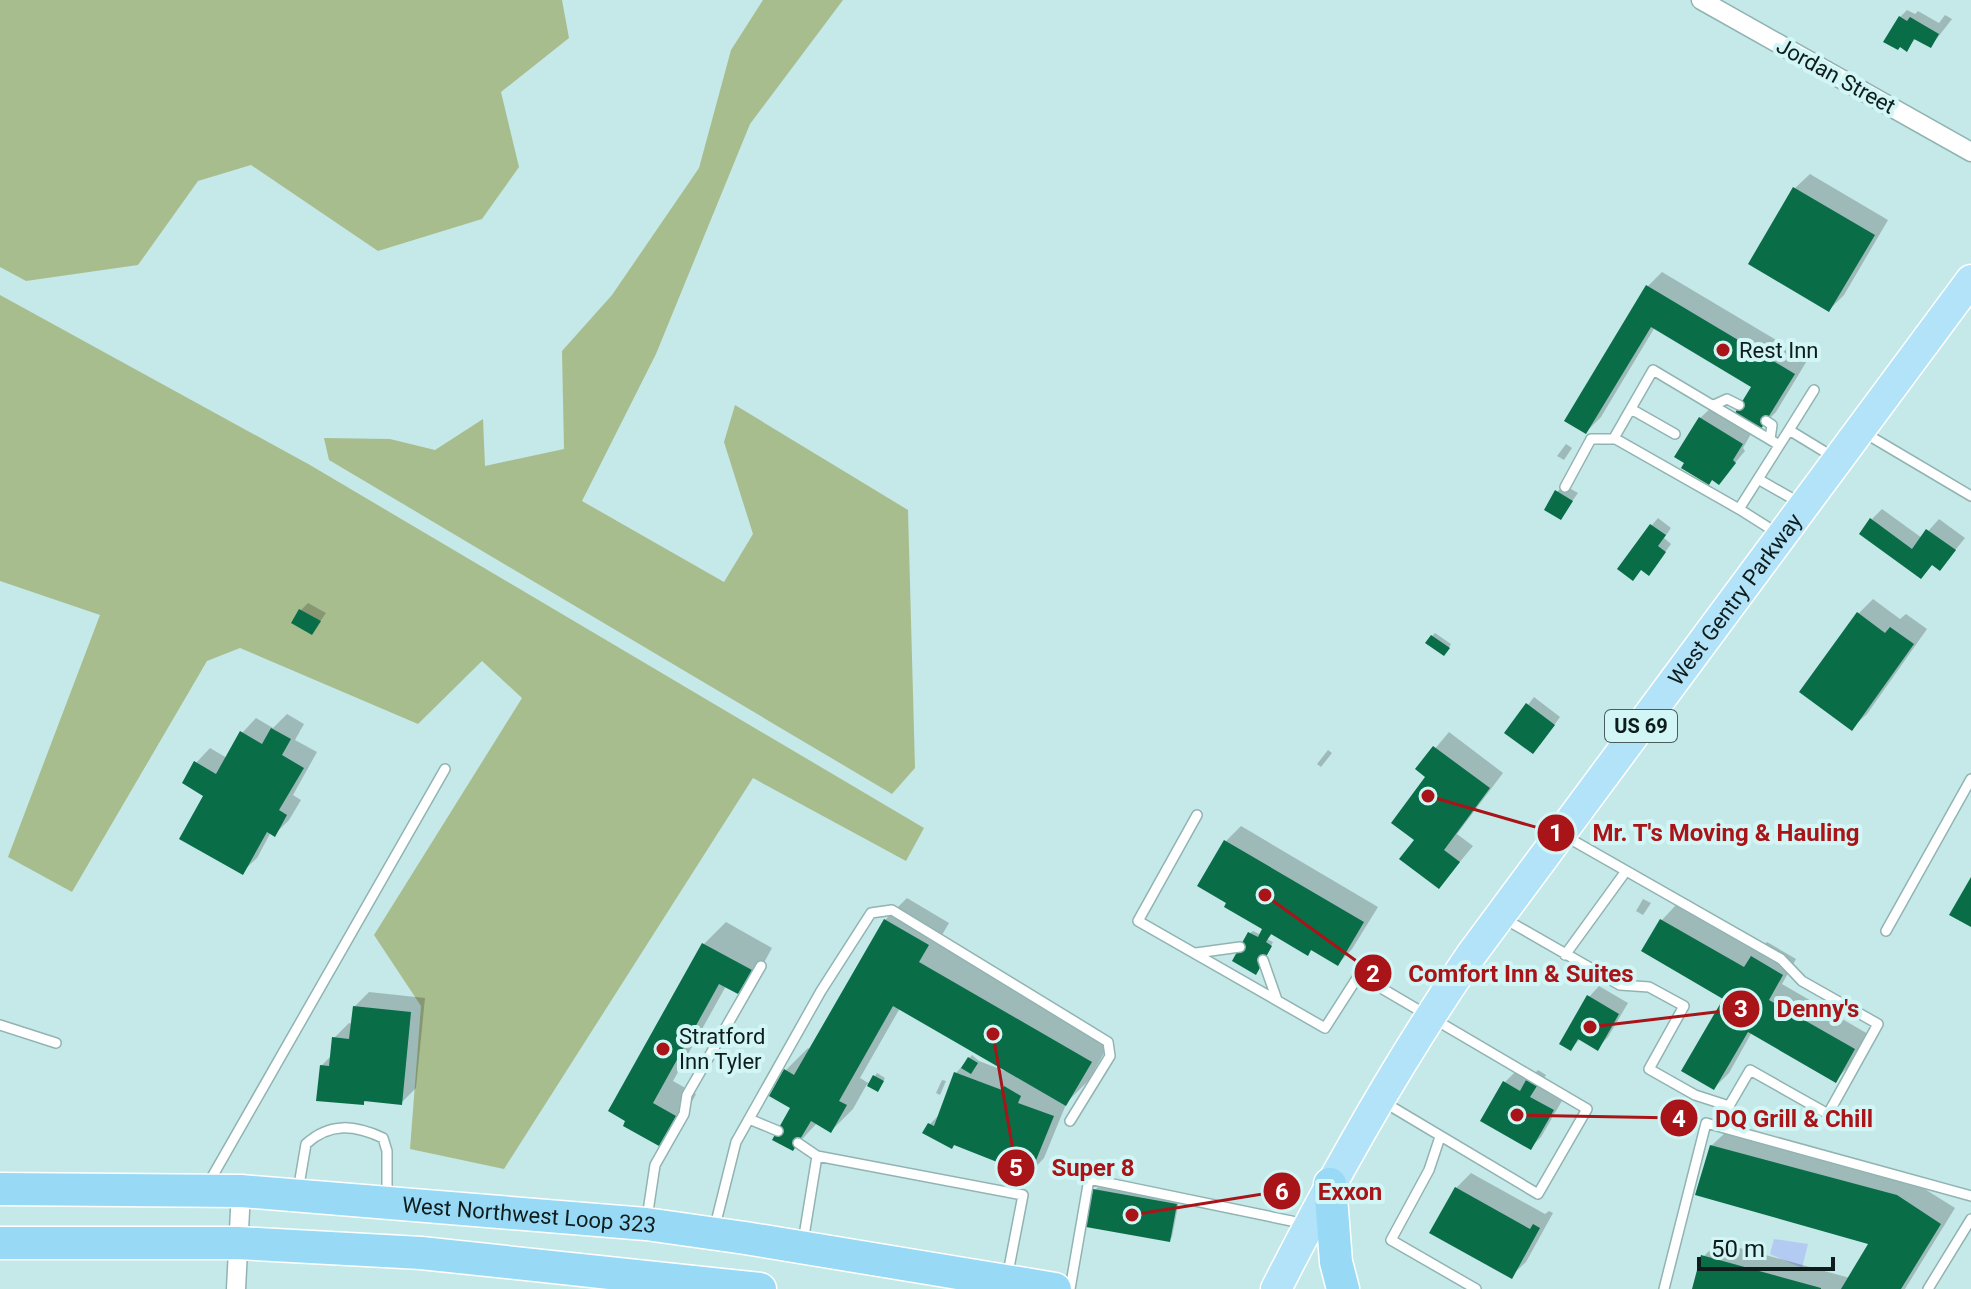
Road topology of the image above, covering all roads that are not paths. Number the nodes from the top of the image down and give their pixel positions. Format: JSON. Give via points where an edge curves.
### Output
{"nodes":[{"id":1,"x":1701,"y":0,"type":"edge"},
{"id":2,"x":1971,"y":152,"type":"edge"},
{"id":3,"x":1971,"y":280,"type":"edge"},
{"id":4,"x":1814,"y":390,"type":"dead end"},
{"id":5,"x":1714,"y":405,"type":"junction"},
{"id":6,"x":1739,"y":405,"type":"dead end"},
{"id":7,"x":1631,"y":409,"type":"junction"},
{"id":8,"x":1766,"y":421,"type":"dead end"},
{"id":9,"x":1789,"y":430,"type":"junction"},
{"id":10,"x":1860,"y":430,"type":"junction"},
{"id":11,"x":1675,"y":434,"type":"dead end"},
{"id":12,"x":1616,"y":439,"type":"junction"},
{"id":13,"x":1775,"y":442,"type":"junction"},
{"id":14,"x":1838,"y":460,"type":"junction"},
{"id":15,"x":1758,"y":479,"type":"junction"},
{"id":16,"x":1565,"y":487,"type":"dead end"},
{"id":17,"x":1971,"y":496,"type":"edge"},
{"id":18,"x":1804,"y":505,"type":"junction"},
{"id":19,"x":1739,"y":509,"type":"junction"},
{"id":20,"x":1782,"y":536,"type":"junction"},
{"id":21,"x":445,"y":769,"type":"dead end"},
{"id":22,"x":1971,"y":779,"type":"edge"},
{"id":23,"x":1197,"y":815,"type":"dead end"},
{"id":24,"x":1561,"y":834,"type":"junction"},
{"id":25,"x":1626,"y":871,"type":"junction"},
{"id":26,"x":1500,"y":916,"type":"junction"},
{"id":27,"x":1886,"y":931,"type":"dead end"},
{"id":28,"x":1240,"y":947,"type":"dead end"},
{"id":29,"x":1194,"y":953,"type":"junction"},
{"id":30,"x":1565,"y":955,"type":"junction"},
{"id":31,"x":1263,"y":960,"type":"dead end"},
{"id":32,"x":761,"y":966,"type":"dead end"},
{"id":33,"x":1277,"y":1000,"type":"junction"},
{"id":34,"x":1429,"y":1016,"type":"junction"},
{"id":35,"x":0,"y":1025,"type":"edge"},
{"id":36,"x":56,"y":1043,"type":"dead end"},
{"id":37,"x":1378,"y":1099,"type":"junction"},
{"id":38,"x":749,"y":1119,"type":"junction"},
{"id":39,"x":1070,"y":1121,"type":"dead end"},
{"id":40,"x":778,"y":1131,"type":"dead end"},
{"id":41,"x":1440,"y":1137,"type":"junction"},
{"id":42,"x":798,"y":1143,"type":"dead end"},
{"id":43,"x":817,"y":1156,"type":"junction"},
{"id":44,"x":1330,"y":1184,"type":"junction"},
{"id":45,"x":0,"y":1189,"type":"edge"},
{"id":46,"x":204,"y":1190,"type":"junction"},
{"id":47,"x":241,"y":1191,"type":"junction"},
{"id":48,"x":298,"y":1195,"type":"junction"},
{"id":49,"x":1971,"y":1196,"type":"edge"},
{"id":50,"x":387,"y":1202,"type":"junction"},
{"id":51,"x":1971,"y":1219,"type":"edge"},
{"id":52,"x":646,"y":1224,"type":"junction"},
{"id":53,"x":1309,"y":1224,"type":"junction"},
{"id":54,"x":714,"y":1234,"type":"junction"},
{"id":55,"x":0,"y":1243,"type":"edge"},
{"id":56,"x":238,"y":1243,"type":"junction"},
{"id":57,"x":803,"y":1247,"type":"junction"},
{"id":58,"x":1007,"y":1281,"type":"junction"},
{"id":59,"x":677,"y":1284,"type":"edge"},
{"id":60,"x":236,"y":1289,"type":"edge"},
{"id":61,"x":760,"y":1289,"type":"edge"},
{"id":62,"x":1055,"y":1289,"type":"edge"},
{"id":63,"x":1070,"y":1289,"type":"edge"},
{"id":64,"x":1276,"y":1289,"type":"edge"},
{"id":65,"x":1343,"y":1289,"type":"edge"},
{"id":66,"x":1476,"y":1289,"type":"edge"},
{"id":67,"x":1664,"y":1289,"type":"edge"},
{"id":68,"x":1928,"y":1289,"type":"edge"}],
"edges":[{"from":1,"to":2,"type":"street","name":"Jordan Street"},
{"from":3,"to":10,"type":"main road","name":"West Gentry Parkway","number":"US 69"},
{"from":4,"to":9,"type":"lane"},
{"from":5,"to":6,"type":"lane","via":[[1727,399]]},
{"from":5,"to":7,"type":"lane","via":[[1653,370]]},
{"from":5,"to":13,"type":"lane"},
{"from":7,"to":11,"type":"lane"},
{"from":7,"to":12,"type":"lane"},
{"from":8,"to":13,"type":"lane"},
{"from":9,"to":13,"type":"lane"},
{"from":9,"to":14,"type":"lane"},
{"from":10,"to":14,"type":"main road","name":"West Gentry Parkway","number":"US 69"},
{"from":10,"to":17,"type":"lane"},
{"from":12,"to":16,"type":"lane","via":[[1591,439]]},
{"from":12,"to":19,"type":"lane"},
{"from":13,"to":15,"type":"lane"},
{"from":14,"to":18,"type":"main road","name":"West Gentry Parkway","number":"US 69"},
{"from":15,"to":18,"type":"lane"},
{"from":15,"to":19,"type":"lane"},
{"from":18,"to":20,"type":"main road","name":"West Gentry Parkway","number":"US 69"},
{"from":19,"to":20,"type":"lane"},
{"from":20,"to":24,"type":"main road","name":"West Gentry Parkway","number":"US 69"},
{"from":21,"to":46,"type":"lane"},
{"from":22,"to":27,"type":"lane"},
{"from":23,"to":29,"type":"lane","via":[[1138,921]]},
{"from":24,"to":25,"type":"lane"},
{"from":24,"to":26,"type":"main road","name":"West Gentry Parkway","number":"US 69"},
{"from":25,"to":30,"type":"lane"},
{"from":25,"to":30,"type":"lane","via":[[1781,959],[1802,981],[1878,1024],[1828,1114],[1750,1070],[1729,1106],[1695,1095],[1649,1069],[1684,1006],[1649,987],[1620,985]]},
{"from":26,"to":30,"type":"lane"},
{"from":26,"to":34,"type":"main road","name":"West Gentry Parkway","number":"US 69"},
{"from":28,"to":29,"type":"lane"},
{"from":29,"to":33,"type":"lane"},
{"from":31,"to":33,"type":"lane"},
{"from":32,"to":52,"type":"lane","via":[[687,1095],[684,1114],[655,1165]]},
{"from":33,"to":34,"type":"lane","via":[[1325,1028],[1359,975]]},
{"from":34,"to":37,"type":"main road","name":"West Gentry Parkway","number":"US 69"},
{"from":34,"to":41,"type":"lane","via":[[1587,1109],[1538,1194]]},
{"from":35,"to":36,"type":"lane"},
{"from":37,"to":41,"type":"lane"},
{"from":37,"to":44,"type":"main road","name":"West Gentry Parkway","number":"US 69"},
{"from":38,"to":39,"type":"lane","via":[[871,913],[892,910],[1108,1042],[1110,1056]]},
{"from":38,"to":40,"type":"lane"},
{"from":38,"to":54,"type":"lane","via":[[736,1142]]},
{"from":41,"to":66,"type":"lane","via":[[1429,1170],[1391,1240]]},
{"from":42,"to":43,"type":"lane"},
{"from":43,"to":57,"type":"lane"},
{"from":43,"to":58,"type":"lane","via":[[1023,1195]]},
{"from":44,"to":53,"type":"main road","name":"West Gentry Parkway","number":"US 69"},
{"from":44,"to":65,"type":"highway"},
{"from":45,"to":46,"type":"highway","name":"West Northwest Loop 323"},
{"from":46,"to":47,"type":"highway","name":"West Northwest Loop 323"},
{"from":47,"to":48,"type":"highway","name":"West Northwest Loop 323"},
{"from":47,"to":56,"type":"street"},
{"from":48,"to":50,"type":"highway","name":"West Northwest Loop 323"},
{"from":48,"to":50,"type":"lane","via":[[306,1144],[330,1127],[383,1138]]},
{"from":49,"to":67,"type":"lane","via":[[1706,1123]]},
{"from":50,"to":52,"type":"highway","name":"West Northwest Loop 323"},
{"from":51,"to":68,"type":"lane"},
{"from":52,"to":54,"type":"highway","name":"West Northwest Loop 323"},
{"from":53,"to":63,"type":"lane","via":[[1089,1179]]},
{"from":53,"to":64,"type":"main road","name":"West Gentry Parkway","number":"US 69"},
{"from":54,"to":57,"type":"highway","name":"West Northwest Loop 323"},
{"from":55,"to":56,"type":"highway"},
{"from":56,"to":59,"type":"highway","via":[[421,1253]]},
{"from":56,"to":60,"type":"street"},
{"from":57,"to":58,"type":"highway","name":"West Northwest Loop 323"},
{"from":58,"to":62,"type":"highway","name":"West Northwest Loop 323"},
{"from":59,"to":61,"type":"highway"}]}
